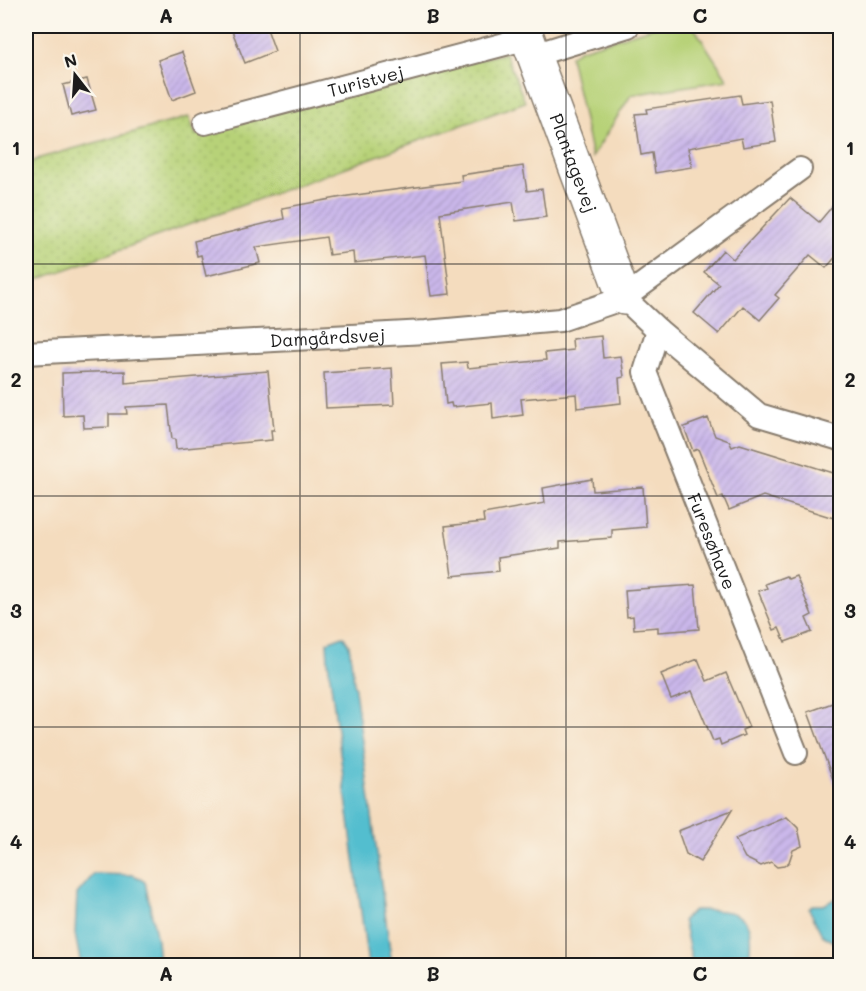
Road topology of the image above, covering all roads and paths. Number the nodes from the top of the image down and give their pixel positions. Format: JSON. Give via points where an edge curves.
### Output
{"nodes":[{"id":1,"x":628,"y":26,"type":"edge"},
{"id":2,"x":528,"y":40,"type":"edge"},
{"id":3,"x":205,"y":123,"type":"dead end"},
{"id":4,"x":800,"y":169,"type":"dead end"},
{"id":5,"x":624,"y":298,"type":"junction"},
{"id":6,"x":658,"y":330,"type":"junction"},
{"id":7,"x":26,"y":353,"type":"edge"},
{"id":8,"x":840,"y":439,"type":"edge"},
{"id":9,"x":796,"y":753,"type":"dead end"}],
"edges":[{"from":1,"to":2,"type":"street","name":"Turistvej"},
{"from":2,"to":3,"type":"street","name":"Turistvej"},
{"from":2,"to":5,"type":"street","name":"Plantagevej"},
{"from":4,"to":5,"type":"street"},
{"from":5,"to":6,"type":"street","name":"Plantagevej"},
{"from":5,"to":7,"type":"street","name":"Damgårdsvej","via":[[560,320],[426,332]]},
{"from":6,"to":8,"type":"street","name":"Plantagevej","via":[[759,415]]},
{"from":6,"to":9,"type":"street","name":"Furesøhave","via":[[645,372]]}]}
